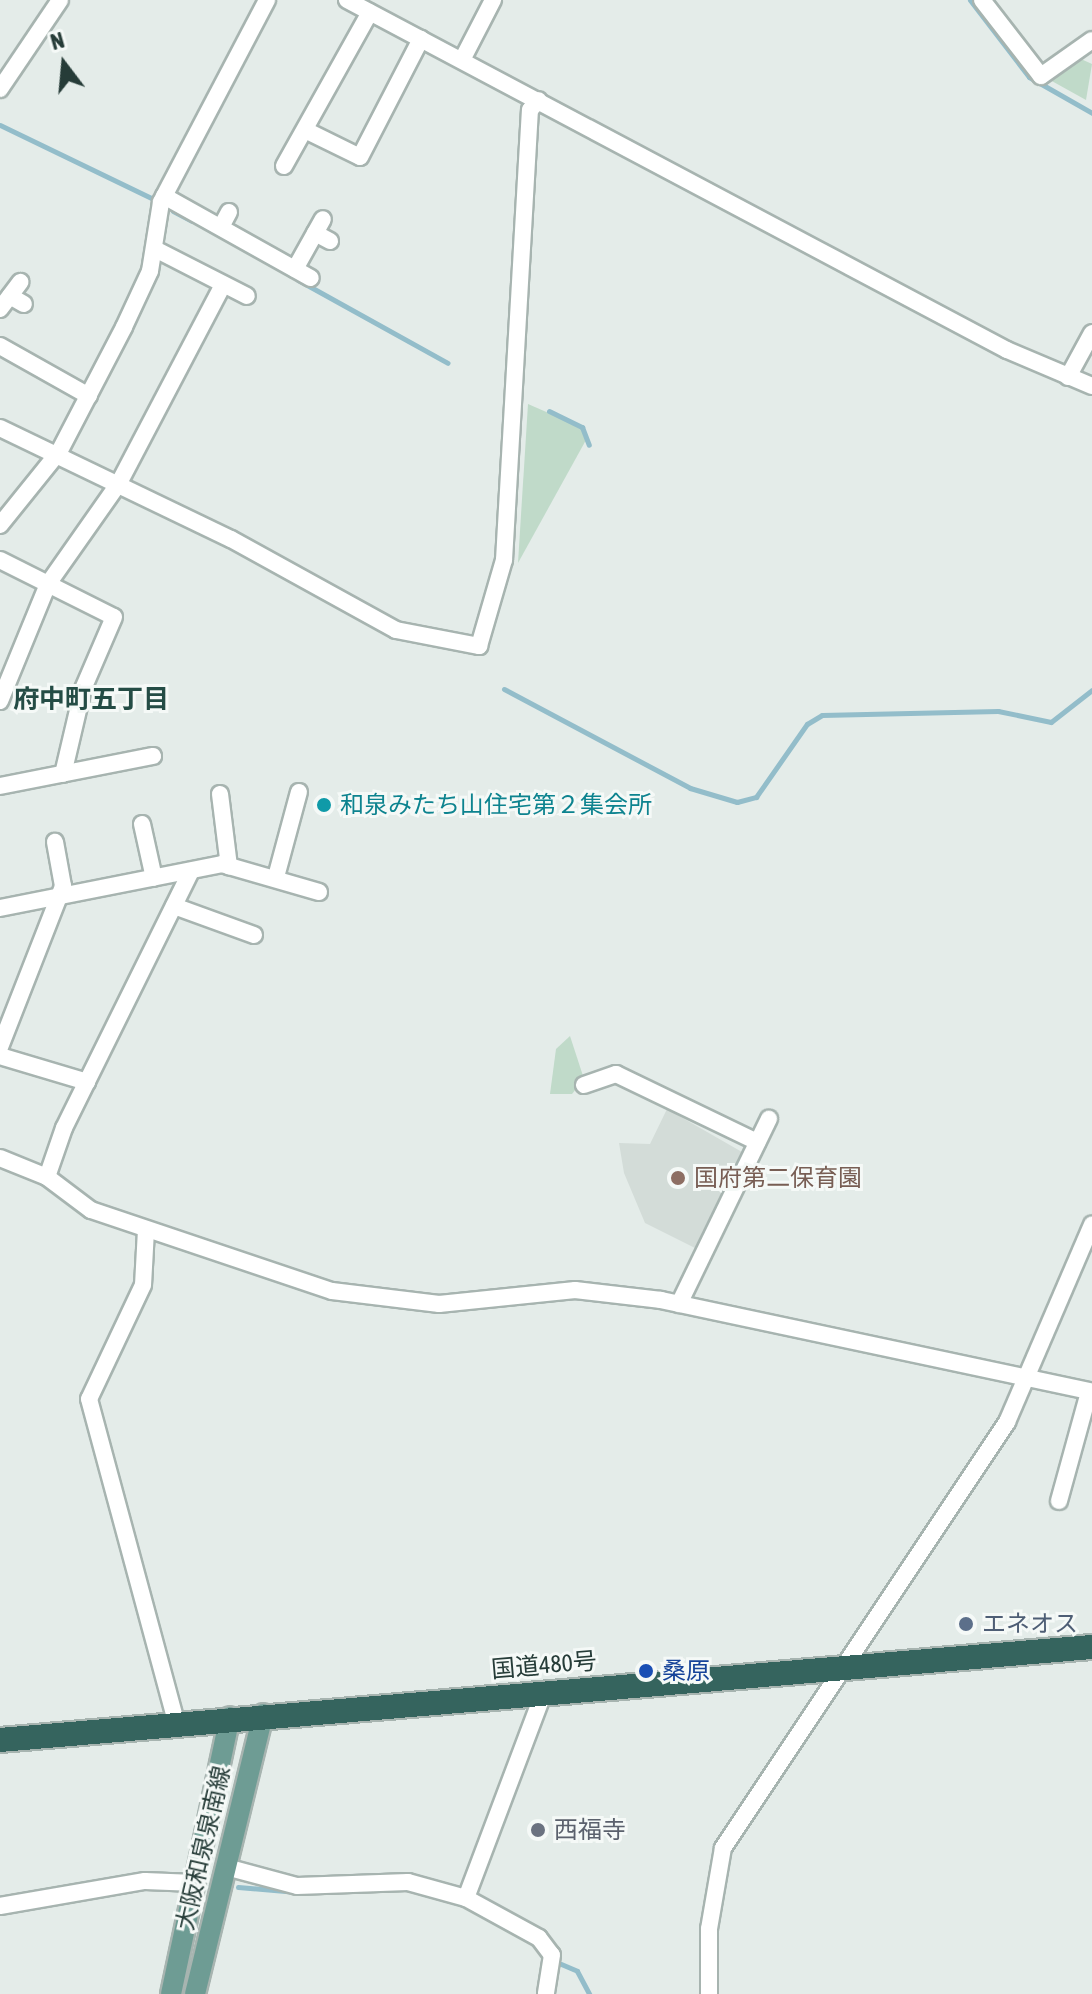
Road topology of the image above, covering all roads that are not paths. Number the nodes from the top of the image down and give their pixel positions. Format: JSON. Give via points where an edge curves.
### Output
{"nodes":[{"id":1,"x":60,"y":0,"type":"edge"},
{"id":2,"x":267,"y":0,"type":"edge"},
{"id":3,"x":347,"y":0,"type":"edge"},
{"id":4,"x":493,"y":0,"type":"edge"},
{"id":5,"x":991,"y":3,"type":"edge"},
{"id":6,"x":370,"y":12,"type":"junction"},
{"id":7,"x":421,"y":39,"type":"junction"},
{"id":8,"x":1089,"y":46,"type":"edge"},
{"id":9,"x":462,"y":60,"type":"junction"},
{"id":10,"x":0,"y":89,"type":"edge"},
{"id":11,"x":539,"y":100,"type":"junction"},
{"id":12,"x":305,"y":130,"type":"junction"},
{"id":13,"x":284,"y":166,"type":"dead end"},
{"id":14,"x":164,"y":196,"type":"junction"},
{"id":15,"x":323,"y":231,"type":"dead end"},
{"id":16,"x":155,"y":249,"type":"junction"},
{"id":17,"x":295,"y":269,"type":"junction"},
{"id":18,"x":311,"y":278,"type":"dead end"},
{"id":19,"x":223,"y":285,"type":"junction"},
{"id":20,"x":247,"y":296,"type":"dead end"},
{"id":21,"x":1092,"y":333,"type":"edge"},
{"id":22,"x":2,"y":352,"type":"edge"},
{"id":23,"x":1068,"y":377,"type":"junction"},
{"id":24,"x":1092,"y":386,"type":"edge"},
{"id":25,"x":89,"y":396,"type":"junction"},
{"id":26,"x":0,"y":428,"type":"edge"},
{"id":27,"x":59,"y":452,"type":"junction"},
{"id":28,"x":119,"y":483,"type":"junction"},
{"id":29,"x":0,"y":525,"type":"edge"},
{"id":30,"x":0,"y":560,"type":"edge"},
{"id":31,"x":48,"y":584,"type":"junction"},
{"id":32,"x":0,"y":701,"type":"edge"},
{"id":33,"x":153,"y":756,"type":"dead end"},
{"id":34,"x":63,"y":774,"type":"junction"},
{"id":35,"x":0,"y":786,"type":"edge"},
{"id":36,"x":299,"y":792,"type":"dead end"},
{"id":37,"x":220,"y":794,"type":"dead end"},
{"id":38,"x":142,"y":824,"type":"dead end"},
{"id":39,"x":55,"y":842,"type":"dead end"},
{"id":40,"x":229,"y":866,"type":"junction"},
{"id":41,"x":191,"y":871,"type":"junction"},
{"id":42,"x":276,"y":877,"type":"junction"},
{"id":43,"x":154,"y":878,"type":"junction"},
{"id":44,"x":319,"y":892,"type":"dead end"},
{"id":45,"x":59,"y":897,"type":"junction"},
{"id":46,"x":174,"y":906,"type":"junction"},
{"id":47,"x":0,"y":908,"type":"edge"},
{"id":48,"x":254,"y":935,"type":"dead end"},
{"id":49,"x":0,"y":1047,"type":"edge"},
{"id":50,"x":0,"y":1056,"type":"edge"},
{"id":51,"x":87,"y":1082,"type":"junction"},
{"id":52,"x":584,"y":1085,"type":"dead end"},
{"id":53,"x":769,"y":1119,"type":"dead end"},
{"id":54,"x":757,"y":1142,"type":"junction"},
{"id":55,"x":0,"y":1158,"type":"edge"},
{"id":56,"x":47,"y":1177,"type":"junction"},
{"id":57,"x":1092,"y":1225,"type":"edge"},
{"id":58,"x":146,"y":1230,"type":"junction"},
{"id":59,"x":679,"y":1304,"type":"junction"},
{"id":60,"x":1020,"y":1380,"type":"junction"},
{"id":61,"x":1091,"y":1392,"type":"edge"},
{"id":62,"x":1059,"y":1501,"type":"dead end"},
{"id":63,"x":1092,"y":1647,"type":"edge"},
{"id":64,"x":843,"y":1669,"type":"junction"},
{"id":65,"x":543,"y":1694,"type":"junction"},
{"id":66,"x":263,"y":1714,"type":"junction"},
{"id":67,"x":230,"y":1717,"type":"junction"},
{"id":68,"x":176,"y":1721,"type":"junction"},
{"id":69,"x":0,"y":1740,"type":"edge"},
{"id":70,"x":226,"y":1867,"type":"junction"},
{"id":71,"x":195,"y":1883,"type":"junction"},
{"id":72,"x":466,"y":1898,"type":"junction"},
{"id":73,"x":0,"y":1906,"type":"edge"},
{"id":74,"x":171,"y":1994,"type":"edge"},
{"id":75,"x":195,"y":1994,"type":"edge"},
{"id":76,"x":546,"y":1994,"type":"edge"},
{"id":77,"x":709,"y":1994,"type":"edge"}],
"edges":[{"from":1,"to":10,"type":"street"},
{"from":2,"to":14,"type":"street"},
{"from":3,"to":6,"type":"street"},
{"from":4,"to":9,"type":"street"},
{"from":5,"to":8,"type":"street","via":[[1041,76]]},
{"from":6,"to":7,"type":"street"},
{"from":6,"to":12,"type":"street"},
{"from":7,"to":9,"type":"street"},
{"from":7,"to":12,"type":"street","via":[[360,157]]},
{"from":9,"to":11,"type":"street"},
{"from":11,"to":23,"type":"street"},
{"from":11,"to":28,"type":"street","via":[[530,110],[504,560],[479,646],[396,630]]},
{"from":12,"to":13,"type":"street"},
{"from":14,"to":16,"type":"street"},
{"from":14,"to":17,"type":"street","via":[[225,220]]},
{"from":15,"to":17,"type":"street"},
{"from":16,"to":19,"type":"street"},
{"from":16,"to":25,"type":"street"},
{"from":17,"to":18,"type":"street"},
{"from":19,"to":20,"type":"street"},
{"from":19,"to":28,"type":"street"},
{"from":21,"to":23,"type":"street"},
{"from":22,"to":25,"type":"street"},
{"from":23,"to":24,"type":"street"},
{"from":25,"to":27,"type":"street"},
{"from":26,"to":27,"type":"street"},
{"from":27,"to":28,"type":"street"},
{"from":27,"to":29,"type":"street"},
{"from":28,"to":31,"type":"street"},
{"from":30,"to":31,"type":"street"},
{"from":31,"to":32,"type":"street"},
{"from":31,"to":34,"type":"street","via":[[114,617],[83,689]]},
{"from":33,"to":34,"type":"street"},
{"from":34,"to":35,"type":"street"},
{"from":36,"to":42,"type":"street"},
{"from":37,"to":40,"type":"street"},
{"from":38,"to":43,"type":"street"},
{"from":39,"to":45,"type":"street"},
{"from":40,"to":41,"type":"street"},
{"from":40,"to":42,"type":"street"},
{"from":41,"to":43,"type":"street"},
{"from":41,"to":46,"type":"street"},
{"from":42,"to":44,"type":"street"},
{"from":43,"to":45,"type":"street"},
{"from":45,"to":47,"type":"street"},
{"from":45,"to":49,"type":"street"},
{"from":46,"to":48,"type":"street"},
{"from":46,"to":51,"type":"street"},
{"from":50,"to":51,"type":"street"},
{"from":51,"to":56,"type":"street"},
{"from":52,"to":54,"type":"street","via":[[616,1074]]},
{"from":53,"to":54,"type":"street"},
{"from":54,"to":59,"type":"street"},
{"from":55,"to":56,"type":"street"},
{"from":56,"to":58,"type":"street","via":[[91,1210]]},
{"from":57,"to":60,"type":"street"},
{"from":58,"to":59,"type":"street","via":[[357,1295],[439,1304],[575,1290]]},
{"from":58,"to":68,"type":"street","via":[[138,1300],[89,1399]]},
{"from":59,"to":60,"type":"street"},
{"from":60,"to":61,"type":"street"},
{"from":60,"to":64,"type":"street","via":[[1007,1422]]},
{"from":61,"to":62,"type":"street"},
{"from":63,"to":64,"type":"highway","name":"国道480号"},
{"from":64,"to":65,"type":"highway","name":"国道480号"},
{"from":64,"to":77,"type":"street","via":[[723,1848],[709,1929]]},
{"from":65,"to":66,"type":"highway","name":"国道480号"},
{"from":65,"to":72,"type":"street"},
{"from":66,"to":67,"type":"highway","name":"国道480号"},
{"from":66,"to":70,"type":"main road","name":"大阪和泉泉南線"},
{"from":67,"to":68,"type":"highway","name":"国道480号"},
{"from":67,"to":71,"type":"main road","name":"大阪和泉泉南線"},
{"from":68,"to":69,"type":"highway","name":"国道480号"},
{"from":70,"to":72,"type":"street","via":[[297,1886],[408,1882]]},
{"from":70,"to":75,"type":"main road","name":"大阪和泉泉南線"},
{"from":71,"to":73,"type":"street","via":[[145,1881]]},
{"from":71,"to":74,"type":"main road","name":"大阪和泉泉南線"},
{"from":72,"to":76,"type":"street","via":[[539,1938],[552,1960]]}]}
